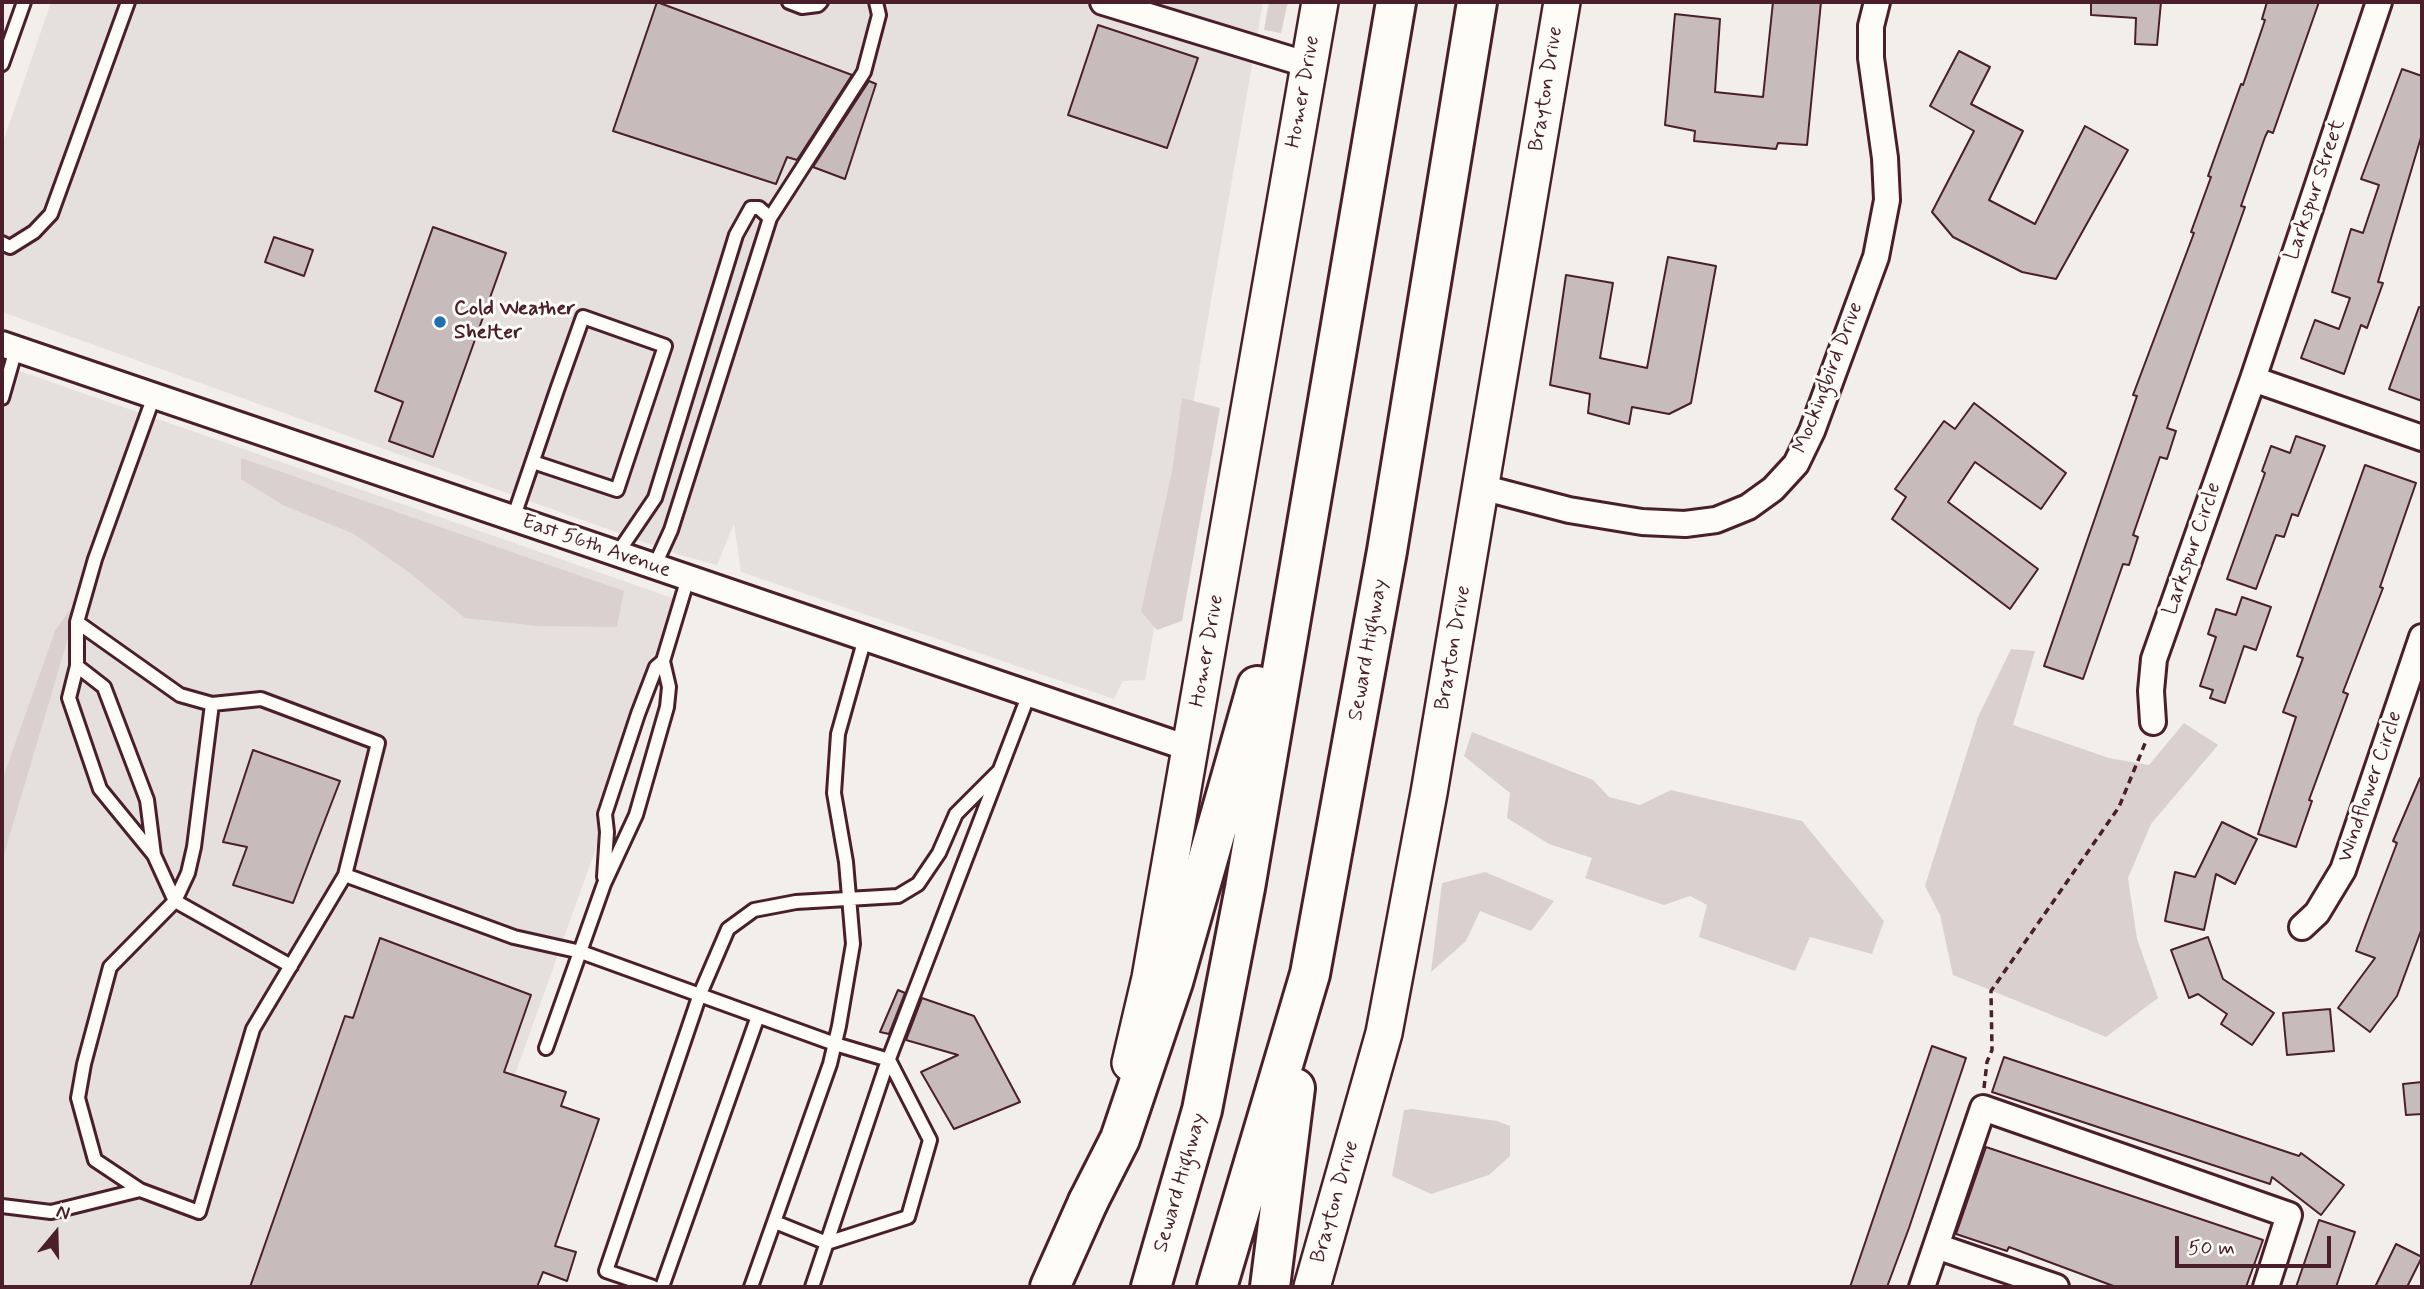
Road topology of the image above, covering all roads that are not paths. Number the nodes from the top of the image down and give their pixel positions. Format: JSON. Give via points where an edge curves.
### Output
{"nodes":[{"id":1,"x":24,"y":2,"type":"edge"},
{"id":2,"x":128,"y":2,"type":"edge"},
{"id":3,"x":789,"y":2,"type":"edge"},
{"id":4,"x":821,"y":2,"type":"edge"},
{"id":5,"x":876,"y":2,"type":"edge"},
{"id":6,"x":1103,"y":2,"type":"edge"},
{"id":7,"x":1320,"y":2,"type":"edge"},
{"id":8,"x":1396,"y":2,"type":"edge"},
{"id":9,"x":1477,"y":2,"type":"edge"},
{"id":10,"x":1562,"y":2,"type":"edge"},
{"id":11,"x":1877,"y":2,"type":"edge"},
{"id":12,"x":2379,"y":2,"type":"edge"},
{"id":13,"x":2,"y":64,"type":"edge"},
{"id":14,"x":1309,"y":65,"type":"junction"},
{"id":15,"x":770,"y":218,"type":"junction"},
{"id":16,"x":2,"y":243,"type":"edge"},
{"id":17,"x":9,"y":347,"type":"edge"},
{"id":18,"x":2253,"y":379,"type":"junction"},
{"id":19,"x":154,"y":396,"type":"junction"},
{"id":20,"x":2,"y":398,"type":"edge"},
{"id":21,"x":2422,"y":438,"type":"edge"},
{"id":22,"x":533,"y":462,"type":"junction"},
{"id":23,"x":1481,"y":487,"type":"junction"},
{"id":24,"x":1309,"y":502,"type":"junction"},
{"id":25,"x":513,"y":519,"type":"junction"},
{"id":26,"x":617,"y":554,"type":"junction"},
{"id":27,"x":654,"y":567,"type":"junction"},
{"id":28,"x":688,"y":578,"type":"junction"},
{"id":29,"x":77,"y":622,"type":"junction"},
{"id":30,"x":2422,"y":637,"type":"edge"},
{"id":31,"x":865,"y":638,"type":"junction"},
{"id":32,"x":663,"y":661,"type":"junction"},
{"id":33,"x":77,"y":666,"type":"junction"},
{"id":34,"x":1029,"y":694,"type":"junction"},
{"id":35,"x":212,"y":704,"type":"junction"},
{"id":36,"x":2152,"y":722,"type":"road end"},
{"id":37,"x":1191,"y":749,"type":"junction"},
{"id":38,"x":998,"y":772,"type":"junction"},
{"id":39,"x":154,"y":855,"type":"junction"},
{"id":40,"x":345,"y":875,"type":"junction"},
{"id":41,"x":604,"y":884,"type":"junction"},
{"id":42,"x":175,"y":901,"type":"junction"},
{"id":43,"x":849,"y":901,"type":"junction"},
{"id":44,"x":2302,"y":927,"type":"dead end"},
{"id":45,"x":581,"y":952,"type":"junction"},
{"id":46,"x":291,"y":967,"type":"junction"},
{"id":47,"x":1310,"y":974,"type":"junction"},
{"id":48,"x":700,"y":995,"type":"junction"},
{"id":49,"x":758,"y":1016,"type":"junction"},
{"id":50,"x":835,"y":1044,"type":"junction"},
{"id":51,"x":546,"y":1048,"type":"dead end"},
{"id":52,"x":889,"y":1060,"type":"junction"},
{"id":53,"x":140,"y":1190,"type":"junction"},
{"id":54,"x":1088,"y":1202,"type":"junction"},
{"id":55,"x":2,"y":1206,"type":"edge"},
{"id":56,"x":775,"y":1222,"type":"junction"},
{"id":57,"x":827,"y":1242,"type":"junction"},
{"id":58,"x":1936,"y":1246,"type":"junction"},
{"id":59,"x":653,"y":1287,"type":"edge"},
{"id":60,"x":662,"y":1287,"type":"edge"},
{"id":61,"x":751,"y":1287,"type":"edge"},
{"id":62,"x":812,"y":1287,"type":"edge"},
{"id":63,"x":1050,"y":1287,"type":"edge"},
{"id":64,"x":1151,"y":1287,"type":"edge"},
{"id":65,"x":1217,"y":1287,"type":"edge"},
{"id":66,"x":1270,"y":1287,"type":"edge"},
{"id":67,"x":1312,"y":1287,"type":"edge"},
{"id":68,"x":1922,"y":1287,"type":"edge"},
{"id":69,"x":2056,"y":1287,"type":"edge"},
{"id":70,"x":2266,"y":1287,"type":"edge"}],
"edges":[{"from":1,"to":13,"type":"lane"},
{"from":2,"to":16,"type":"lane","via":[[51,214],[10,247]]},
{"from":3,"to":4,"type":"lane","via":[[802,7]]},
{"from":5,"to":15,"type":"lane","via":[[879,15],[864,72]]},
{"from":6,"to":14,"type":"street"},
{"from":7,"to":14,"type":"main road","name":"Homer Drive"},
{"from":8,"to":24,"type":"main road","name":"Seward Highway"},
{"from":9,"to":47,"type":"main road","name":"Seward Highway","via":[[1387,551]]},
{"from":10,"to":23,"type":"main road","name":"Brayton Drive"},
{"from":11,"to":23,"type":"street","name":"Mockingbird Drive","via":[[1871,58],[1886,200],[1875,257],[1796,464],[1748,507],[1716,520],[1685,524],[1569,510]]},
{"from":12,"to":18,"type":"street","name":"Larkspur Street"},
{"from":14,"to":37,"type":"main road","name":"Homer Drive"},
{"from":15,"to":26,"type":"lane","via":[[759,208],[751,208],[743,220],[655,498]]},
{"from":15,"to":27,"type":"lane","via":[[671,530]]},
{"from":17,"to":19,"type":"street","name":"East 56th Avenue"},
{"from":17,"to":20,"type":"lane"},
{"from":18,"to":21,"type":"street"},
{"from":18,"to":36,"type":"street","name":"Larkspur Circle","via":[[2154,659]]},
{"from":19,"to":25,"type":"street","name":"East 56th Avenue"},
{"from":19,"to":29,"type":"lane"},
{"from":22,"to":22,"type":"lane","via":[[583,317],[664,346],[617,490]]},
{"from":22,"to":25,"type":"lane"},
{"from":23,"to":67,"type":"main road","name":"Brayton Drive","via":[[1384,1033]]},
{"from":24,"to":54,"type":"main road","via":[[1173,982],[1120,1139]]},
{"from":24,"to":64,"type":"main road","name":"Seward Highway","via":[[1245,888],[1202,1110]]},
{"from":25,"to":26,"type":"street","name":"East 56th Avenue"},
{"from":26,"to":27,"type":"street","name":"East 56th Avenue"},
{"from":27,"to":28,"type":"street","name":"East 56th Avenue"},
{"from":28,"to":31,"type":"street","name":"East 56th Avenue"},
{"from":28,"to":32,"type":"lane"},
{"from":29,"to":33,"type":"lane"},
{"from":29,"to":35,"type":"lane","via":[[180,695]]},
{"from":30,"to":44,"type":"street","name":"Windflower Circle","via":[[2343,870],[2317,913]]},
{"from":31,"to":34,"type":"street","name":"East 56th Avenue"},
{"from":31,"to":43,"type":"lane","via":[[838,734],[835,781]]},
{"from":32,"to":41,"type":"lane","via":[[656,667],[638,714],[605,814]]},
{"from":32,"to":41,"type":"lane","via":[[669,688],[667,707],[636,815]]},
{"from":33,"to":39,"type":"lane","via":[[104,687],[147,800]]},
{"from":33,"to":39,"type":"lane","via":[[69,698],[100,789]]},
{"from":34,"to":37,"type":"street","name":"East 56th Avenue"},
{"from":34,"to":38,"type":"lane"},
{"from":35,"to":40,"type":"lane","via":[[261,699],[378,743]]},
{"from":35,"to":42,"type":"lane","via":[[194,847]]},
{"from":37,"to":54,"type":"main road","name":"Homer Drive","via":[[1150,978]]},
{"from":38,"to":43,"type":"lane","via":[[956,814],[939,853],[918,884],[898,896]]},
{"from":38,"to":52,"type":"lane"},
{"from":39,"to":42,"type":"lane"},
{"from":40,"to":45,"type":"lane","via":[[514,937]]},
{"from":40,"to":46,"type":"lane"},
{"from":41,"to":45,"type":"lane"},
{"from":42,"to":46,"type":"lane"},
{"from":42,"to":53,"type":"lane","via":[[110,967],[78,1098],[95,1160]]},
{"from":43,"to":48,"type":"lane","via":[[796,902],[754,910],[728,929]]},
{"from":43,"to":50,"type":"lane","via":[[853,944]]},
{"from":45,"to":48,"type":"lane"},
{"from":45,"to":51,"type":"lane"},
{"from":46,"to":53,"type":"lane","via":[[253,1030],[200,1212]]},
{"from":47,"to":65,"type":"main road","name":"Seward Highway"},
{"from":47,"to":66,"type":"main road"},
{"from":48,"to":49,"type":"lane"},
{"from":48,"to":59,"type":"lane","via":[[606,1271]]},
{"from":49,"to":50,"type":"lane"},
{"from":49,"to":60,"type":"lane"},
{"from":50,"to":52,"type":"lane"},
{"from":50,"to":56,"type":"lane"},
{"from":52,"to":57,"type":"lane"},
{"from":52,"to":57,"type":"lane","via":[[930,1139],[908,1217]]},
{"from":53,"to":55,"type":"lane","via":[[51,1212]]},
{"from":54,"to":63,"type":"main road","name":"Homer Drive"},
{"from":56,"to":57,"type":"lane"},
{"from":56,"to":61,"type":"lane"},
{"from":57,"to":62,"type":"lane"},
{"from":58,"to":68,"type":"street"},
{"from":58,"to":69,"type":"street"},
{"from":58,"to":70,"type":"street","via":[[1983,1108],[2288,1215]]}]}
